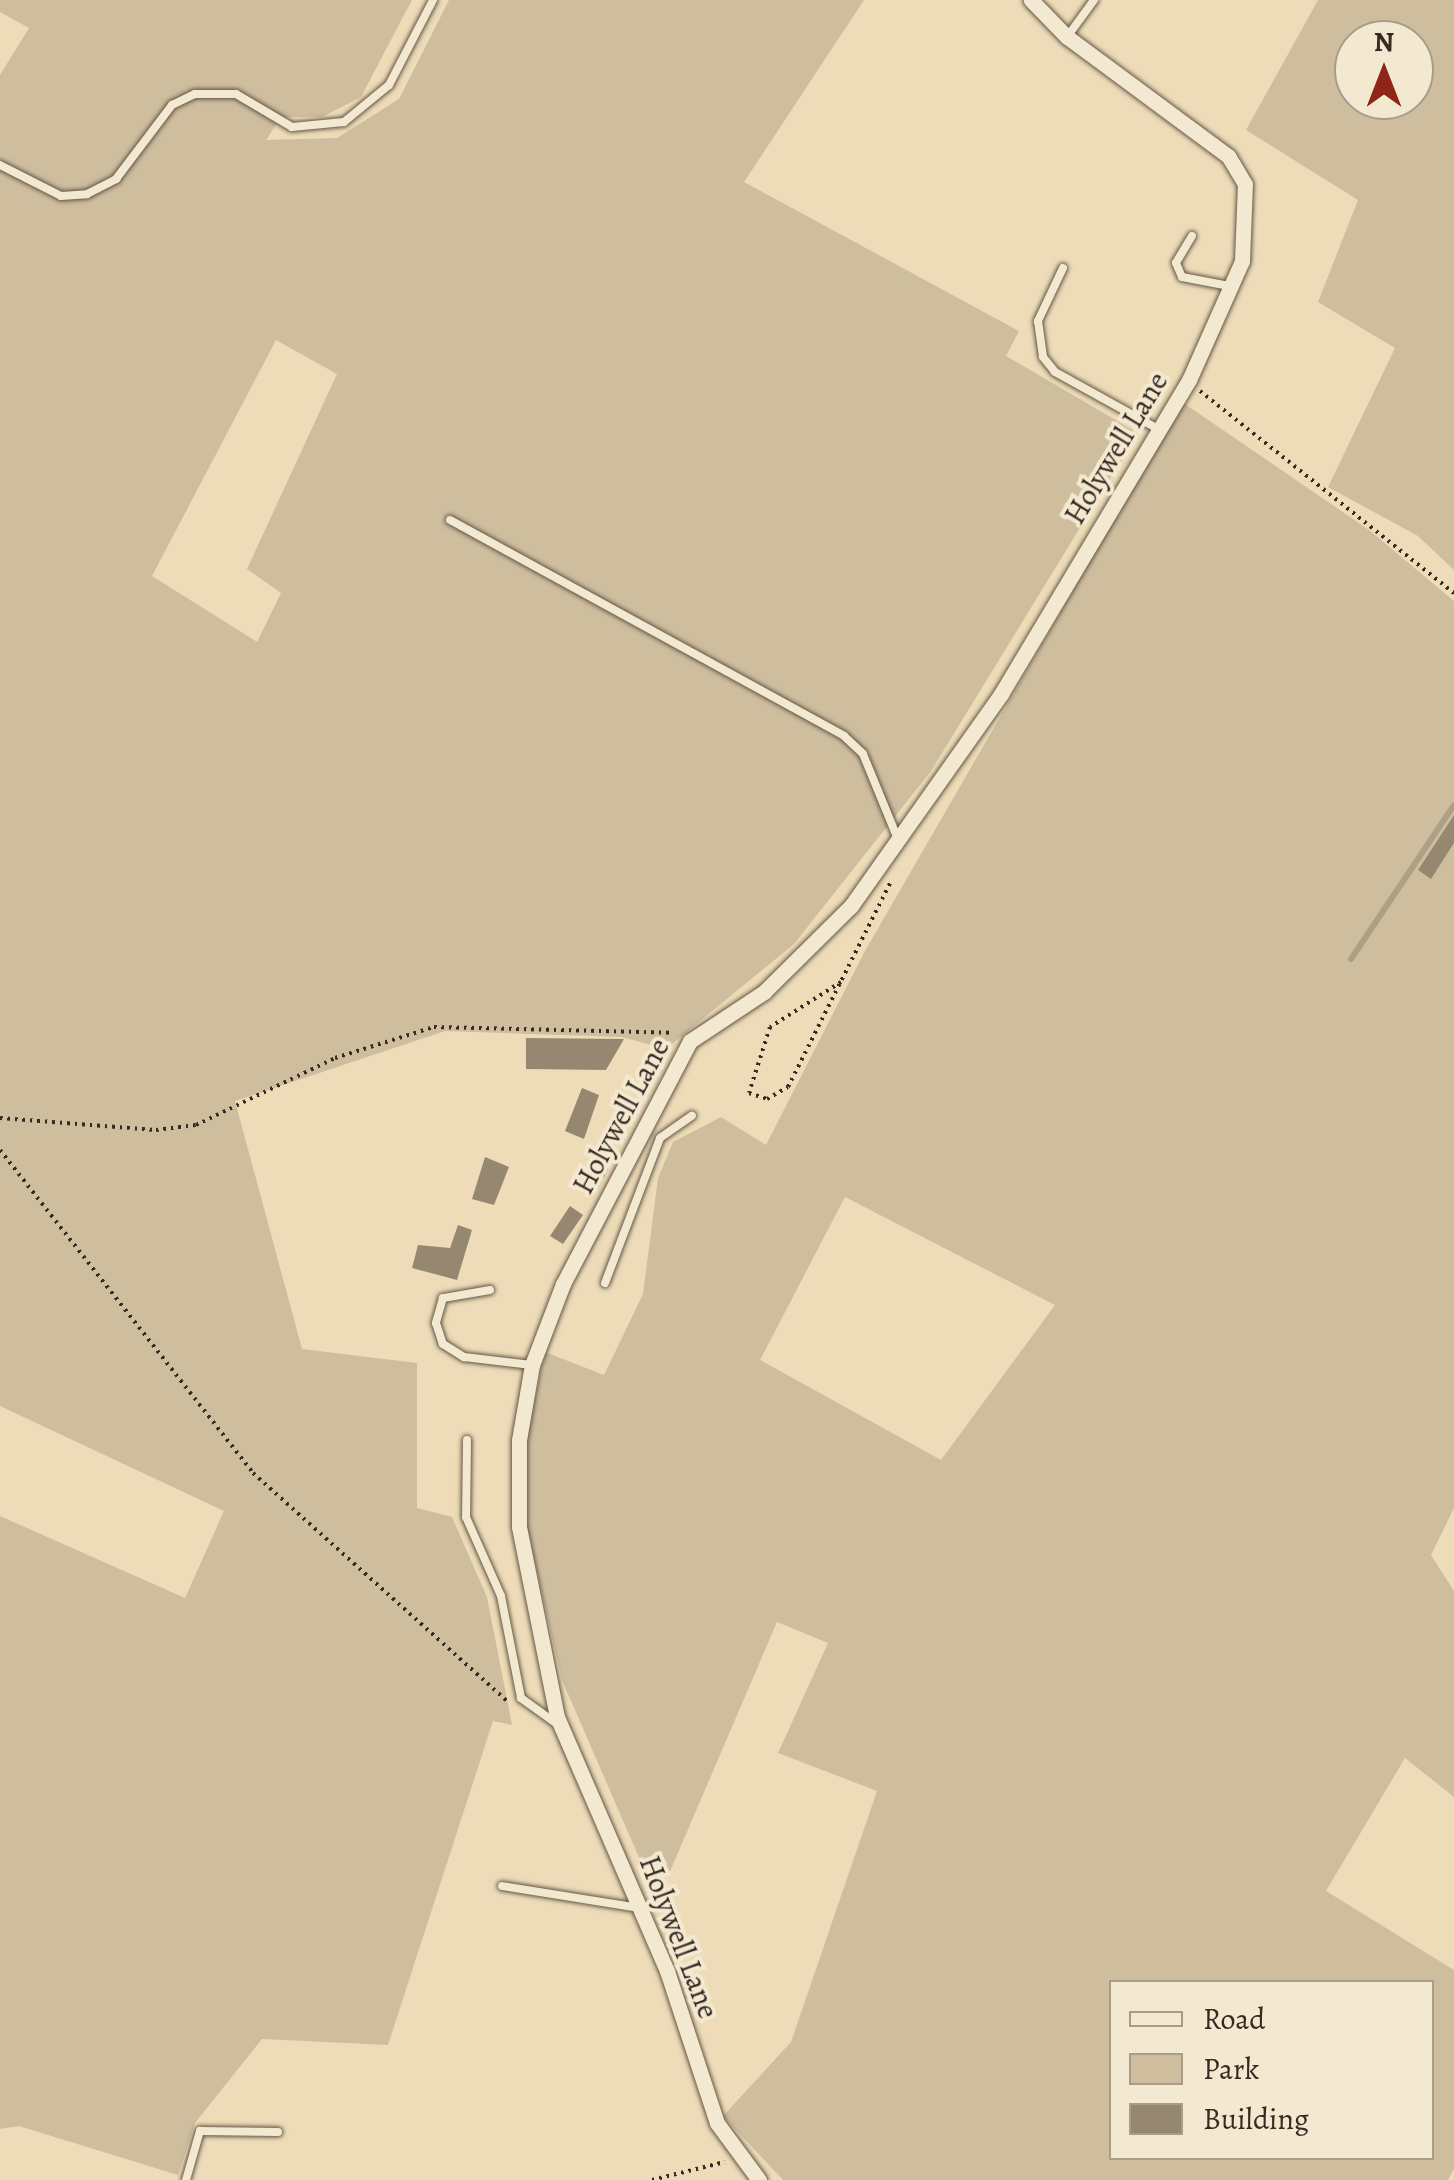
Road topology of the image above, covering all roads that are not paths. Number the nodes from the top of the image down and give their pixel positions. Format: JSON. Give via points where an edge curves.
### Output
{"nodes":[{"id":1,"x":434,"y":0,"type":"edge"},
{"id":2,"x":1031,"y":0,"type":"edge"},
{"id":3,"x":1094,"y":0,"type":"edge"},
{"id":4,"x":1067,"y":37,"type":"junction"},
{"id":5,"x":0,"y":165,"type":"edge"},
{"id":6,"x":1192,"y":236,"type":"dead end"},
{"id":7,"x":1063,"y":268,"type":"dead end"},
{"id":8,"x":1233,"y":286,"type":"junction"},
{"id":9,"x":1160,"y":430,"type":"junction"},
{"id":10,"x":450,"y":520,"type":"dead end"},
{"id":11,"x":893,"y":846,"type":"junction"},
{"id":12,"x":692,"y":1116,"type":"dead end"},
{"id":13,"x":653,"y":1157,"type":"junction"},
{"id":14,"x":626,"y":1166,"type":"junction"},
{"id":15,"x":605,"y":1282,"type":"dead end"},
{"id":16,"x":490,"y":1290,"type":"dead end"},
{"id":17,"x":532,"y":1365,"type":"junction"},
{"id":18,"x":467,"y":1440,"type":"dead end"},
{"id":19,"x":561,"y":1725,"type":"junction"},
{"id":20,"x":502,"y":1886,"type":"dead end"},
{"id":21,"x":640,"y":1908,"type":"junction"},
{"id":22,"x":278,"y":2132,"type":"dead end"},
{"id":23,"x":186,"y":2180,"type":"edge"},
{"id":24,"x":759,"y":2180,"type":"edge"}],
"edges":[{"from":1,"to":5,"type":"lane","via":[[389,86],[344,122],[292,127],[236,94],[195,94],[172,105],[116,179],[87,194],[61,196]]},
{"from":2,"to":4,"type":"street","name":"Holywell Lane"},
{"from":3,"to":4,"type":"lane"},
{"from":4,"to":8,"type":"street","name":"Holywell Lane","via":[[1228,156],[1245,184],[1248,218]]},
{"from":6,"to":8,"type":"lane","via":[[1176,263],[1182,276]]},
{"from":7,"to":9,"type":"lane","via":[[1038,321],[1043,358]]},
{"from":8,"to":9,"type":"street","name":"Holywell Lane"},
{"from":9,"to":11,"type":"street","name":"Holywell Lane","via":[[1002,694]]},
{"from":10,"to":11,"type":"lane","via":[[844,736],[863,754]]},
{"from":11,"to":14,"type":"street","name":"Holywell Lane","via":[[851,906],[764,992],[690,1040]]},
{"from":12,"to":13,"type":"lane","via":[[660,1138]]},
{"from":13,"to":14,"type":"lane"},
{"from":13,"to":15,"type":"lane"},
{"from":14,"to":17,"type":"street","name":"Holywell Lane","via":[[563,1284]]},
{"from":16,"to":17,"type":"lane","via":[[444,1298],[436,1323],[443,1344],[464,1357]]},
{"from":17,"to":19,"type":"street","name":"Holywell Lane","via":[[519,1440],[519,1527]]},
{"from":18,"to":19,"type":"lane","via":[[466,1517],[501,1596],[521,1698],[536,1715]]},
{"from":19,"to":21,"type":"street","name":"Holywell Lane"},
{"from":20,"to":21,"type":"lane"},
{"from":21,"to":24,"type":"street","name":"Holywell Lane","via":[[717,2122]]},
{"from":22,"to":23,"type":"lane","via":[[200,2130]]}]}
